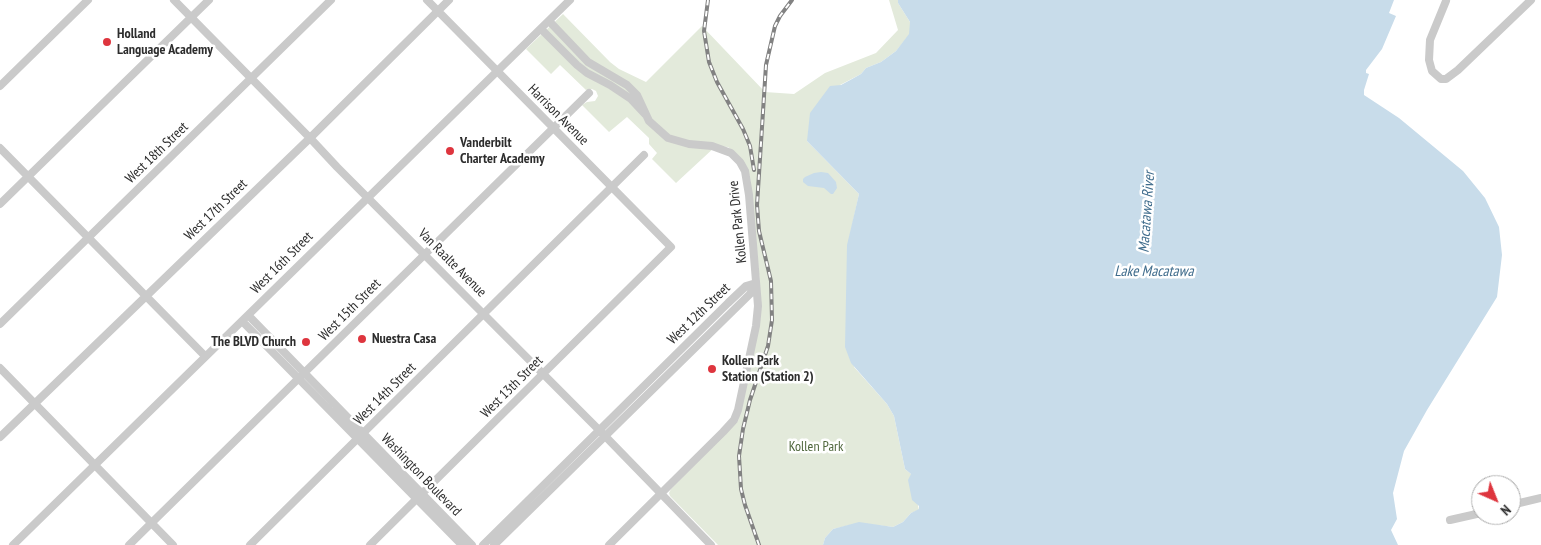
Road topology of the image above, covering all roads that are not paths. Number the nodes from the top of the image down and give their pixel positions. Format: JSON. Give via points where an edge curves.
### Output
{"nodes":[{"id":1,"x":88,"y":0,"type":"edge"},
{"id":2,"x":174,"y":0,"type":"edge"},
{"id":3,"x":209,"y":0,"type":"edge"},
{"id":4,"x":331,"y":0,"type":"edge"},
{"id":5,"x":427,"y":0,"type":"edge"},
{"id":6,"x":449,"y":0,"type":"edge"},
{"id":7,"x":570,"y":0,"type":"edge"},
{"id":8,"x":1446,"y":0,"type":"edge"},
{"id":9,"x":1531,"y":0,"type":"edge"},
{"id":10,"x":438,"y":11,"type":"junction"},
{"id":11,"x":191,"y":18,"type":"junction"},
{"id":12,"x":549,"y":21,"type":"junction"},
{"id":13,"x":541,"y":28,"type":"junction"},
{"id":14,"x":498,"y":72,"type":"junction"},
{"id":15,"x":250,"y":78,"type":"junction"},
{"id":16,"x":0,"y":86,"type":"edge"},
{"id":17,"x":589,"y":92,"type":"dead end"},
{"id":18,"x":645,"y":114,"type":"junction"},
{"id":19,"x":553,"y":128,"type":"junction"},
{"id":20,"x":310,"y":138,"type":"junction"},
{"id":21,"x":0,"y":148,"type":"edge"},
{"id":22,"x":644,"y":155,"type":"dead end"},
{"id":23,"x":28,"y":176,"type":"junction"},
{"id":24,"x":612,"y":187,"type":"junction"},
{"id":25,"x":368,"y":197,"type":"junction"},
{"id":26,"x":0,"y":204,"type":"edge"},
{"id":27,"x":88,"y":237,"type":"junction"},
{"id":28,"x":671,"y":247,"type":"joint"},
{"id":29,"x":425,"y":254,"type":"junction"},
{"id":30,"x":756,"y":283,"type":"junction"},
{"id":31,"x":146,"y":295,"type":"junction"},
{"id":32,"x":484,"y":314,"type":"junction"},
{"id":33,"x":245,"y":318,"type":"junction"},
{"id":34,"x":0,"y":324,"type":"edge"},
{"id":35,"x":205,"y":356,"type":"junction"},
{"id":36,"x":0,"y":368,"type":"edge"},
{"id":37,"x":542,"y":374,"type":"junction"},
{"id":38,"x":302,"y":376,"type":"junction"},
{"id":39,"x":34,"y":404,"type":"junction"},
{"id":40,"x":599,"y":429,"type":"junction"},
{"id":41,"x":360,"y":436,"type":"junction"},
{"id":42,"x":605,"y":436,"type":"junction"},
{"id":43,"x":0,"y":437,"type":"edge"},
{"id":44,"x":95,"y":464,"type":"junction"},
{"id":45,"x":661,"y":494,"type":"junction"},
{"id":46,"x":419,"y":496,"type":"junction"},
{"id":47,"x":1541,"y":498,"type":"edge"},
{"id":48,"x":1521,"y":503,"type":"edge"},
{"id":49,"x":1471,"y":515,"type":"edge"},
{"id":50,"x":1450,"y":520,"type":"dead end"},
{"id":51,"x":152,"y":523,"type":"junction"},
{"id":52,"x":13,"y":545,"type":"edge"},
{"id":53,"x":129,"y":545,"type":"edge"},
{"id":54,"x":173,"y":545,"type":"edge"},
{"id":55,"x":250,"y":545,"type":"edge"},
{"id":56,"x":370,"y":545,"type":"edge"},
{"id":57,"x":462,"y":545,"type":"edge"},
{"id":58,"x":472,"y":545,"type":"edge"},
{"id":59,"x":483,"y":545,"type":"edge"},
{"id":60,"x":494,"y":545,"type":"edge"},
{"id":61,"x":609,"y":545,"type":"edge"},
{"id":62,"x":711,"y":545,"type":"edge"}],
"edges":[{"from":1,"to":16,"type":"street"},
{"from":2,"to":11,"type":"street","name":"Van Raalte Avenue"},
{"from":3,"to":11,"type":"street"},
{"from":4,"to":15,"type":"street","name":"West 18th Street"},
{"from":5,"to":10,"type":"street","name":"Harrison Avenue"},
{"from":6,"to":10,"type":"street","name":"West 17th Street"},
{"from":7,"to":12,"type":"street","name":"West 16th Street"},
{"from":8,"to":9,"type":"street","via":[[1430,40],[1432,71],[1441,79],[1458,70]]},
{"from":10,"to":14,"type":"street","name":"Harrison Avenue"},
{"from":10,"to":20,"type":"street","name":"West 17th Street"},
{"from":11,"to":15,"type":"street","name":"Van Raalte Avenue"},
{"from":11,"to":23,"type":"street"},
{"from":12,"to":13,"type":"street","name":"West 16th Street"},
{"from":12,"to":18,"type":"street","name":"Kollen Park Drive","via":[[588,62],[632,90]]},
{"from":13,"to":14,"type":"street","name":"West 16th Street"},
{"from":13,"to":18,"type":"street","name":"Kollen Park Drive","via":[[582,69],[621,92]]},
{"from":14,"to":19,"type":"street","name":"Harrison Avenue"},
{"from":14,"to":25,"type":"street","name":"West 16th Street"},
{"from":15,"to":20,"type":"street","name":"Van Raalte Avenue"},
{"from":15,"to":27,"type":"street","name":"West 18th Street"},
{"from":17,"to":19,"type":"street","name":"West 15th Street"},
{"from":18,"to":30,"type":"street","name":"Kollen Park Drive","via":[[668,138],[712,146],[731,153],[740,162],[749,195]]},
{"from":19,"to":24,"type":"street","name":"Harrison Avenue"},
{"from":19,"to":29,"type":"street","name":"West 15th Street"},
{"from":20,"to":25,"type":"street","name":"Van Raalte Avenue"},
{"from":20,"to":31,"type":"street","name":"West 17th Street"},
{"from":21,"to":23,"type":"street"},
{"from":22,"to":24,"type":"street","name":"West 14th Street"},
{"from":23,"to":26,"type":"street"},
{"from":23,"to":27,"type":"street"},
{"from":24,"to":28,"type":"street","name":"Harrison Avenue"},
{"from":24,"to":32,"type":"street","name":"West 14th Street"},
{"from":25,"to":29,"type":"street","name":"Van Raalte Avenue"},
{"from":25,"to":33,"type":"street","name":"West 16th Street"},
{"from":27,"to":31,"type":"street"},
{"from":27,"to":34,"type":"street","name":"West 18th Street"},
{"from":28,"to":37,"type":"street","name":"West 13th Street"},
{"from":29,"to":32,"type":"street","name":"Van Raalte Avenue"},
{"from":29,"to":38,"type":"street","name":"West 15th Street"},
{"from":30,"to":40,"type":"street","name":"West 12th Street","via":[[746,286]]},
{"from":30,"to":42,"type":"street","name":"West 12th Street","via":[[750,294]]},
{"from":30,"to":45,"type":"street","name":"Kollen Park Drive","via":[[756,326],[734,420]]},
{"from":31,"to":35,"type":"street"},
{"from":31,"to":39,"type":"street","name":"West 17th Street"},
{"from":32,"to":37,"type":"street","name":"Van Raalte Avenue"},
{"from":32,"to":41,"type":"street","name":"West 14th Street"},
{"from":33,"to":35,"type":"street","name":"West 16th Street"},
{"from":33,"to":38,"type":"street","name":"Washington Boulevard"},
{"from":35,"to":44,"type":"street","name":"West 16th Street"},
{"from":36,"to":39,"type":"street"},
{"from":37,"to":40,"type":"street","name":"Van Raalte Avenue"},
{"from":37,"to":46,"type":"street","name":"West 13th Street"},
{"from":38,"to":41,"type":"street","name":"Washington Boulevard"},
{"from":38,"to":51,"type":"street","name":"West 15th Street"},
{"from":39,"to":43,"type":"street","name":"West 17th Street"},
{"from":39,"to":44,"type":"street"},
{"from":40,"to":42,"type":"street","name":"Van Raalte Avenue"},
{"from":40,"to":59,"type":"street","name":"West 12th Street"},
{"from":41,"to":46,"type":"street","name":"Washington Boulevard"},
{"from":41,"to":55,"type":"street","name":"West 14th Street"},
{"from":42,"to":45,"type":"street","name":"Van Raalte Avenue"},
{"from":42,"to":60,"type":"street","name":"West 12th Street"},
{"from":44,"to":51,"type":"street"},
{"from":44,"to":52,"type":"street","name":"West 16th Street"},
{"from":45,"to":61,"type":"street"},
{"from":45,"to":62,"type":"street","name":"Van Raalte Avenue"},
{"from":46,"to":56,"type":"street","name":"West 13th Street"},
{"from":46,"to":57,"type":"street","name":"Washington Boulevard"},
{"from":46,"to":58,"type":"street","name":"Washington Boulevard"},
{"from":47,"to":48,"type":"street"},
{"from":49,"to":50,"type":"street"},
{"from":51,"to":53,"type":"street","name":"West 15th Street"},
{"from":51,"to":54,"type":"street"}]}
